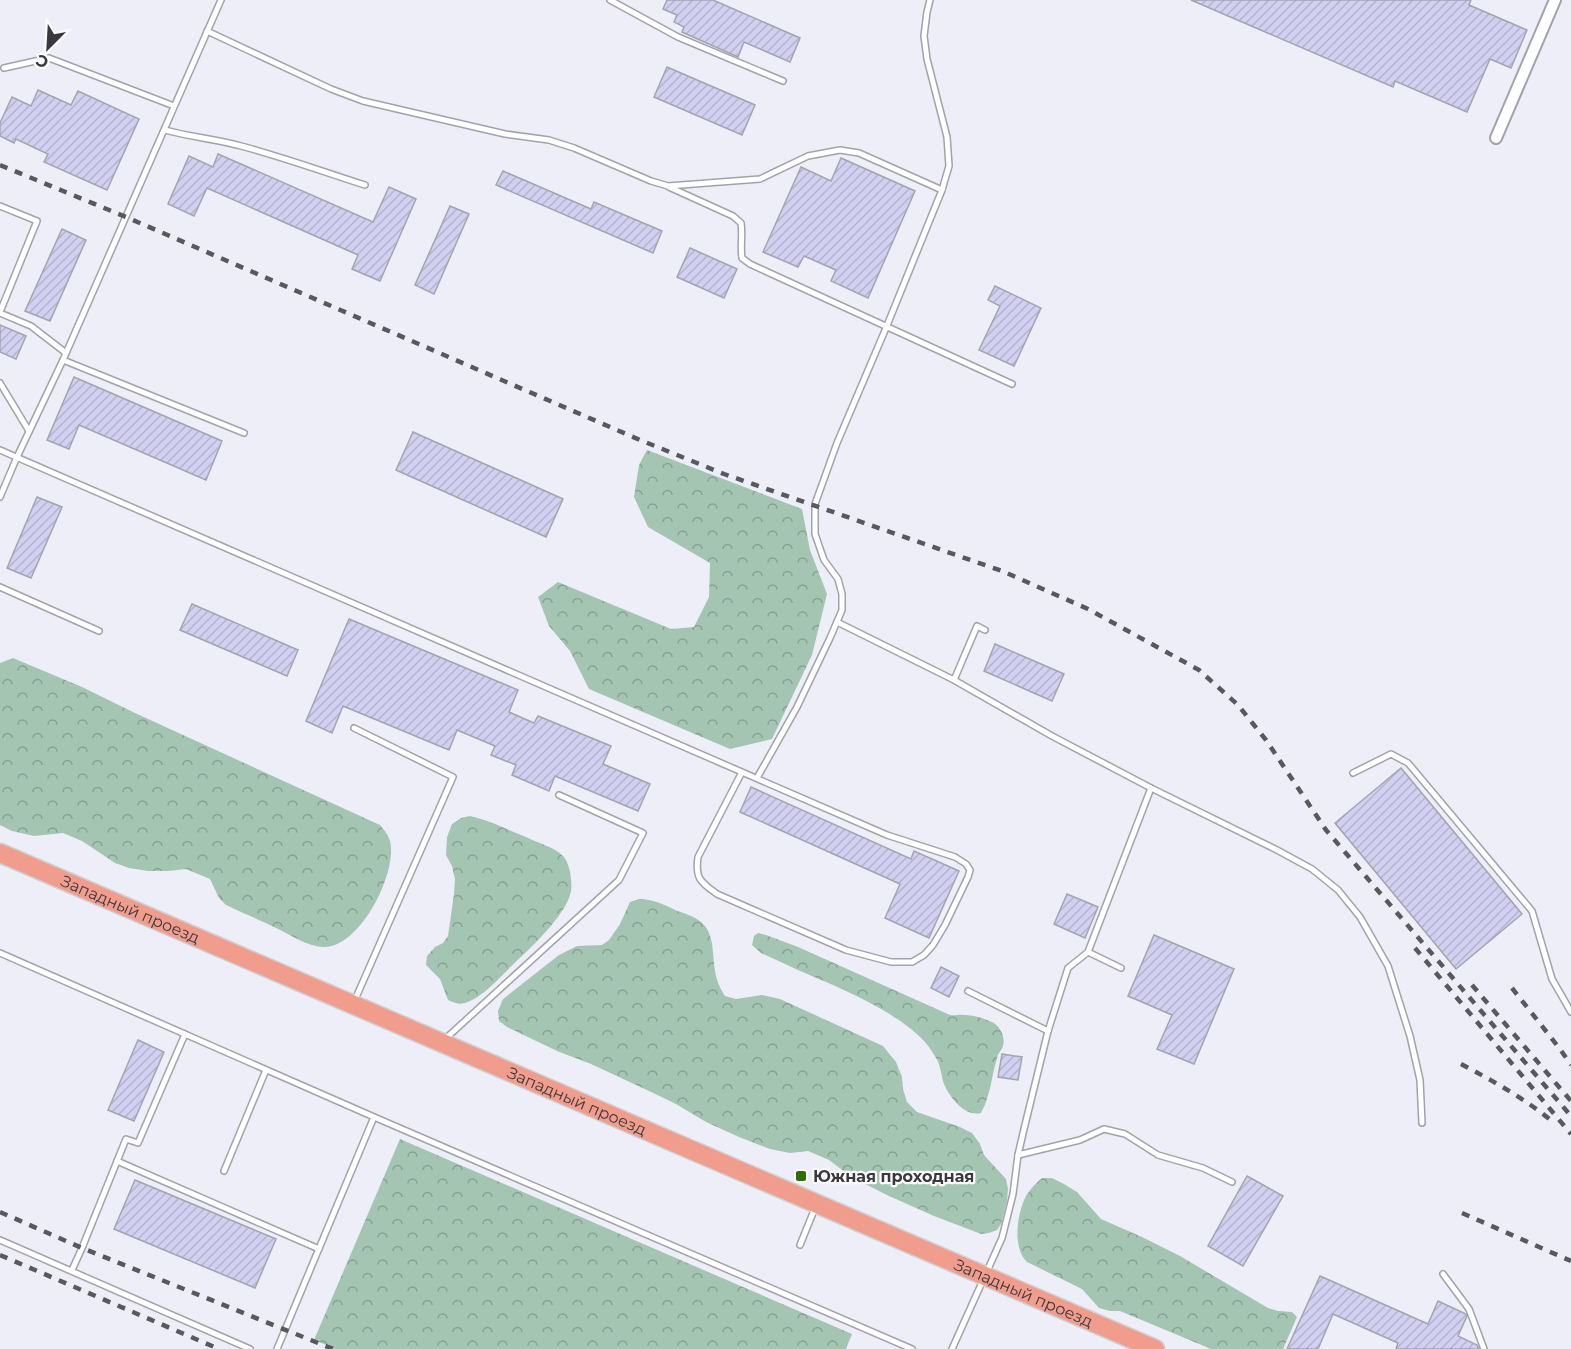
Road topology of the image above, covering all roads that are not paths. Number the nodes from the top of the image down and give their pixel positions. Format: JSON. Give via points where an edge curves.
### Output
{"nodes":[{"id":1,"x":221,"y":0,"type":"edge"},
{"id":2,"x":610,"y":0,"type":"edge"},
{"id":3,"x":930,"y":0,"type":"edge"},
{"id":4,"x":1555,"y":0,"type":"edge"},
{"id":5,"x":207,"y":31,"type":"junction"},
{"id":6,"x":4,"y":68,"type":"dead end"},
{"id":7,"x":783,"y":81,"type":"dead end"},
{"id":8,"x":174,"y":106,"type":"junction"},
{"id":9,"x":165,"y":130,"type":"junction"},
{"id":10,"x":1496,"y":138,"type":"dead end"},
{"id":11,"x":365,"y":185,"type":"dead end"},
{"id":12,"x":668,"y":186,"type":"junction"},
{"id":13,"x":942,"y":190,"type":"junction"},
{"id":14,"x":0,"y":206,"type":"edge"},
{"id":15,"x":0,"y":313,"type":"edge"},
{"id":16,"x":886,"y":328,"type":"junction"},
{"id":17,"x":66,"y":353,"type":"junction"},
{"id":18,"x":63,"y":360,"type":"junction"},
{"id":19,"x":0,"y":383,"type":"edge"},
{"id":20,"x":1012,"y":384,"type":"dead end"},
{"id":21,"x":29,"y":431,"type":"junction"},
{"id":22,"x":244,"y":433,"type":"dead end"},
{"id":23,"x":0,"y":450,"type":"edge"},
{"id":24,"x":16,"y":456,"type":"junction"},
{"id":25,"x":0,"y":497,"type":"edge"},
{"id":26,"x":0,"y":587,"type":"edge"},
{"id":27,"x":837,"y":622,"type":"junction"},
{"id":28,"x":986,"y":630,"type":"dead end"},
{"id":29,"x":99,"y":631,"type":"dead end"},
{"id":30,"x":954,"y":680,"type":"junction"},
{"id":31,"x":354,"y":728,"type":"dead end"},
{"id":32,"x":742,"y":772,"type":"junction"},
{"id":33,"x":1353,"y":773,"type":"dead end"},
{"id":34,"x":757,"y":778,"type":"junction"},
{"id":35,"x":1151,"y":788,"type":"junction"},
{"id":36,"x":559,"y":795,"type":"dead end"},
{"id":37,"x":0,"y":853,"type":"edge"},
{"id":38,"x":1088,"y":952,"type":"junction"},
{"id":39,"x":0,"y":953,"type":"edge"},
{"id":40,"x":1121,"y":968,"type":"dead end"},
{"id":41,"x":968,"y":991,"type":"dead end"},
{"id":42,"x":354,"y":1004,"type":"junction"},
{"id":43,"x":1571,"y":1012,"type":"edge"},
{"id":44,"x":1048,"y":1031,"type":"junction"},
{"id":45,"x":185,"y":1034,"type":"junction"},
{"id":46,"x":442,"y":1042,"type":"junction"},
{"id":47,"x":266,"y":1070,"type":"junction"},
{"id":48,"x":374,"y":1117,"type":"junction"},
{"id":49,"x":1422,"y":1123,"type":"dead end"},
{"id":50,"x":1018,"y":1155,"type":"junction"},
{"id":51,"x":117,"y":1161,"type":"junction"},
{"id":52,"x":224,"y":1170,"type":"dead end"},
{"id":53,"x":1232,"y":1182,"type":"dead end"},
{"id":54,"x":817,"y":1204,"type":"junction"},
{"id":55,"x":0,"y":1240,"type":"edge"},
{"id":56,"x":800,"y":1245,"type":"dead end"},
{"id":57,"x":319,"y":1249,"type":"junction"},
{"id":58,"x":72,"y":1270,"type":"junction"},
{"id":59,"x":1443,"y":1274,"type":"dead end"},
{"id":60,"x":984,"y":1275,"type":"junction"},
{"id":61,"x":250,"y":1349,"type":"edge"},
{"id":62,"x":277,"y":1349,"type":"edge"},
{"id":63,"x":912,"y":1349,"type":"edge"},
{"id":64,"x":952,"y":1349,"type":"edge"},
{"id":65,"x":1155,"y":1349,"type":"edge"},
{"id":66,"x":1485,"y":1349,"type":"edge"}],
"edges":[{"from":1,"to":5,"type":"lane"},
{"from":2,"to":7,"type":"lane","via":[[678,38]]},
{"from":3,"to":13,"type":"lane","via":[[924,36],[947,136],[949,166]]},
{"from":4,"to":10,"type":"street"},
{"from":5,"to":8,"type":"lane"},
{"from":5,"to":12,"type":"lane","via":[[363,101],[505,134],[549,140]]},
{"from":6,"to":8,"type":"lane","via":[[49,58]]},
{"from":8,"to":9,"type":"lane"},
{"from":9,"to":11,"type":"lane","via":[[241,146]]},
{"from":9,"to":17,"type":"lane"},
{"from":12,"to":13,"type":"lane","via":[[760,179],[808,156],[840,150],[859,153]]},
{"from":12,"to":16,"type":"lane","via":[[741,223],[740,249],[742,258],[750,264]]},
{"from":13,"to":16,"type":"lane"},
{"from":14,"to":15,"type":"lane","via":[[37,221]]},
{"from":15,"to":17,"type":"lane","via":[[31,326]]},
{"from":16,"to":20,"type":"lane"},
{"from":16,"to":27,"type":"lane","via":[[815,504],[815,534],[842,594]]},
{"from":17,"to":18,"type":"lane"},
{"from":18,"to":21,"type":"lane"},
{"from":18,"to":22,"type":"lane"},
{"from":19,"to":21,"type":"lane"},
{"from":21,"to":24,"type":"lane"},
{"from":23,"to":24,"type":"lane"},
{"from":24,"to":25,"type":"lane"},
{"from":24,"to":32,"type":"lane"},
{"from":26,"to":29,"type":"lane"},
{"from":27,"to":30,"type":"lane"},
{"from":27,"to":34,"type":"lane"},
{"from":28,"to":30,"type":"lane","via":[[977,626]]},
{"from":30,"to":35,"type":"lane"},
{"from":31,"to":42,"type":"lane","via":[[453,777]]},
{"from":32,"to":34,"type":"lane"},
{"from":32,"to":34,"type":"lane","via":[[698,857],[696,871],[703,884],[717,894],[846,950],[891,962],[912,963],[924,955],[945,925],[968,877],[970,870],[966,864],[887,835]]},
{"from":33,"to":43,"type":"lane","via":[[1391,754],[1408,763],[1532,911],[1552,979]]},
{"from":35,"to":38,"type":"lane"},
{"from":35,"to":49,"type":"lane","via":[[1312,869],[1353,908],[1388,966],[1420,1080]]},
{"from":36,"to":46,"type":"lane","via":[[643,833],[620,880]]},
{"from":37,"to":42,"type":"main road","name":"Западный проезд"},
{"from":38,"to":40,"type":"lane"},
{"from":38,"to":44,"type":"lane","via":[[1068,968]]},
{"from":39,"to":45,"type":"lane"},
{"from":41,"to":44,"type":"lane"},
{"from":42,"to":46,"type":"main road","name":"Западный проезд"},
{"from":44,"to":50,"type":"lane"},
{"from":45,"to":47,"type":"lane"},
{"from":45,"to":51,"type":"lane","via":[[138,1143],[126,1138]]},
{"from":46,"to":54,"type":"main road","name":"Западный проезд"},
{"from":47,"to":48,"type":"lane"},
{"from":47,"to":52,"type":"lane"},
{"from":48,"to":57,"type":"lane"},
{"from":48,"to":63,"type":"lane"},
{"from":50,"to":53,"type":"lane","via":[[1080,1140],[1104,1129],[1125,1134],[1158,1155],[1203,1168]]},
{"from":50,"to":60,"type":"lane","via":[[1008,1220]]},
{"from":51,"to":57,"type":"lane"},
{"from":51,"to":58,"type":"lane"},
{"from":54,"to":56,"type":"lane"},
{"from":54,"to":60,"type":"main road","name":"Западный проезд"},
{"from":55,"to":58,"type":"lane"},
{"from":57,"to":62,"type":"lane"},
{"from":58,"to":61,"type":"lane"},
{"from":59,"to":66,"type":"lane","via":[[1469,1309]]},
{"from":60,"to":64,"type":"lane"},
{"from":60,"to":65,"type":"main road","name":"Западный проезд"}]}
